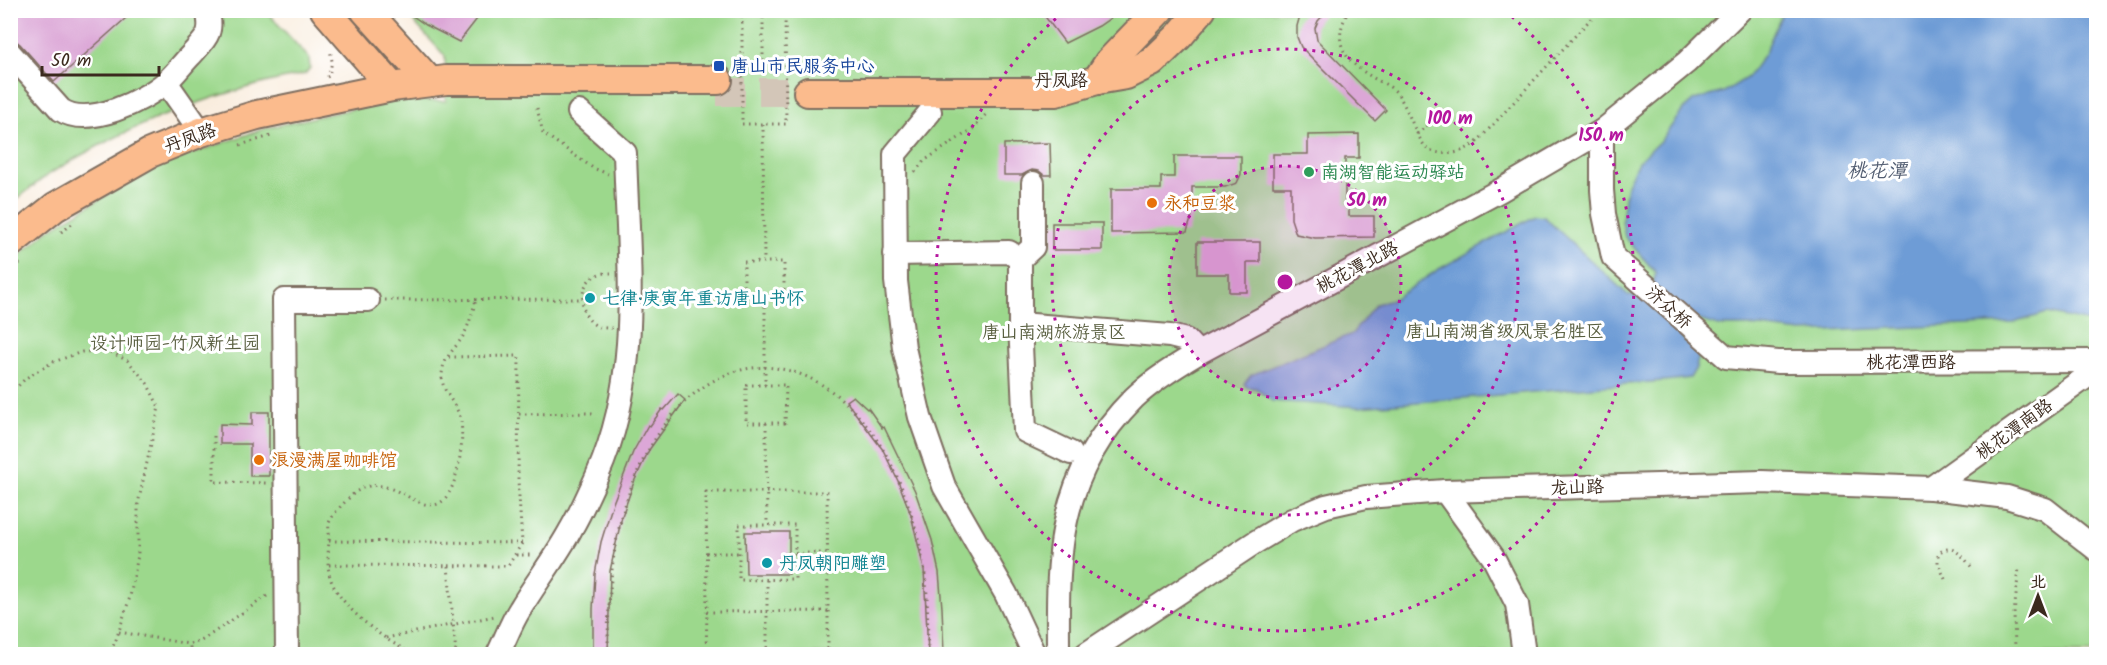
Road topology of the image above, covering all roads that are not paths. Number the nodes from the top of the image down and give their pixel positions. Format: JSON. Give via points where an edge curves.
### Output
{"nodes":[{"id":1,"x":207,"y":10,"type":"edge"},
{"id":2,"x":325,"y":10,"type":"edge"},
{"id":3,"x":365,"y":10,"type":"edge"},
{"id":4,"x":1159,"y":10,"type":"edge"},
{"id":5,"x":1201,"y":10,"type":"edge"},
{"id":6,"x":1740,"y":10,"type":"edge"},
{"id":7,"x":10,"y":53,"type":"edge"},
{"id":8,"x":1097,"y":80,"type":"junction"},
{"id":9,"x":166,"y":82,"type":"junction"},
{"id":10,"x":430,"y":82,"type":"junction"},
{"id":11,"x":807,"y":86,"type":"tunnel mouth"},
{"id":12,"x":392,"y":87,"type":"junction"},
{"id":13,"x":579,"y":112,"type":"dead end"},
{"id":14,"x":930,"y":112,"type":"dead end"},
{"id":15,"x":1602,"y":131,"type":"junction"},
{"id":16,"x":201,"y":132,"type":"junction"},
{"id":17,"x":1033,"y":183,"type":"dead end"},
{"id":18,"x":17,"y":251,"type":"edge"},
{"id":19,"x":896,"y":254,"type":"junction"},
{"id":20,"x":1020,"y":259,"type":"junction"},
{"id":21,"x":368,"y":300,"type":"road end"},
{"id":22,"x":1020,"y":324,"type":"junction"},
{"id":23,"x":1198,"y":352,"type":"junction"},
{"id":24,"x":1726,"y":357,"type":"joint"},
{"id":25,"x":2097,"y":361,"type":"edge"},
{"id":26,"x":2097,"y":370,"type":"edge"},
{"id":27,"x":1071,"y":453,"type":"dead end"},
{"id":28,"x":1931,"y":488,"type":"junction"},
{"id":29,"x":1445,"y":490,"type":"junction"},
{"id":30,"x":2097,"y":549,"type":"edge"},
{"id":31,"x":287,"y":654,"type":"edge"},
{"id":32,"x":498,"y":654,"type":"edge"},
{"id":33,"x":1034,"y":654,"type":"edge"},
{"id":34,"x":1059,"y":654,"type":"edge"},
{"id":35,"x":1086,"y":654,"type":"edge"},
{"id":36,"x":1524,"y":654,"type":"edge"}],
"edges":[{"from":1,"to":9,"type":"street","via":[[209,32]]},
{"from":2,"to":12,"type":"main road"},
{"from":3,"to":10,"type":"main road"},
{"from":4,"to":8,"type":"main road"},
{"from":5,"to":8,"type":"main road","name":"丹凤路","via":[[1152,62],[1126,75]]},
{"from":6,"to":15,"type":"street","name":"桃花潭北路","via":[[1687,62]]},
{"from":7,"to":9,"type":"street","via":[[69,116],[84,117],[133,104]]},
{"from":8,"to":11,"type":"main road","name":"丹凤路"},
{"from":9,"to":16,"type":"street"},
{"from":10,"to":12,"type":"main road","name":"丹凤路"},
{"from":10,"to":12,"type":"main road","name":"丹凤路","via":[[717,86],[435,91]]},
{"from":12,"to":16,"type":"main road","name":"丹凤路","via":[[257,115]]},
{"from":13,"to":32,"type":"street","via":[[624,153],[630,327],[624,392],[605,455],[585,501],[571,530],[518,612]]},
{"from":14,"to":19,"type":"street","via":[[896,154]]},
{"from":15,"to":23,"type":"street","name":"桃花潭北路","via":[[1501,190]]},
{"from":15,"to":24,"type":"street","name":"济众桥","via":[[1604,214],[1613,257]]},
{"from":16,"to":18,"type":"main road","name":"丹凤路","via":[[150,153],[55,207]]},
{"from":17,"to":20,"type":"street","via":[[1034,247]]},
{"from":19,"to":20,"type":"street","via":[[1009,252]]},
{"from":19,"to":33,"type":"street","via":[[904,348],[931,452],[944,486],[1006,594]]},
{"from":20,"to":22,"type":"street"},
{"from":21,"to":31,"type":"street","via":[[284,300]]},
{"from":22,"to":23,"type":"street","via":[[1170,336],[1186,340]]},
{"from":22,"to":27,"type":"street","via":[[1025,431]]},
{"from":23,"to":34,"type":"street","name":"桃花潭北路","via":[[1135,398],[1089,455],[1068,512],[1062,545]]},
{"from":24,"to":25,"type":"street","name":"桃花潭西路","via":[[1778,362]]},
{"from":26,"to":28,"type":"street","name":"桃花潭南路"},
{"from":28,"to":29,"type":"street","name":"龙山路","via":[[1762,482]]},
{"from":28,"to":30,"type":"street","name":"龙山路","via":[[2007,497],[2045,509]]},
{"from":29,"to":35,"type":"street","name":"龙山路","via":[[1366,497],[1326,506],[1292,520]]},
{"from":29,"to":36,"type":"street","via":[[1493,557],[1517,604]]}]}
